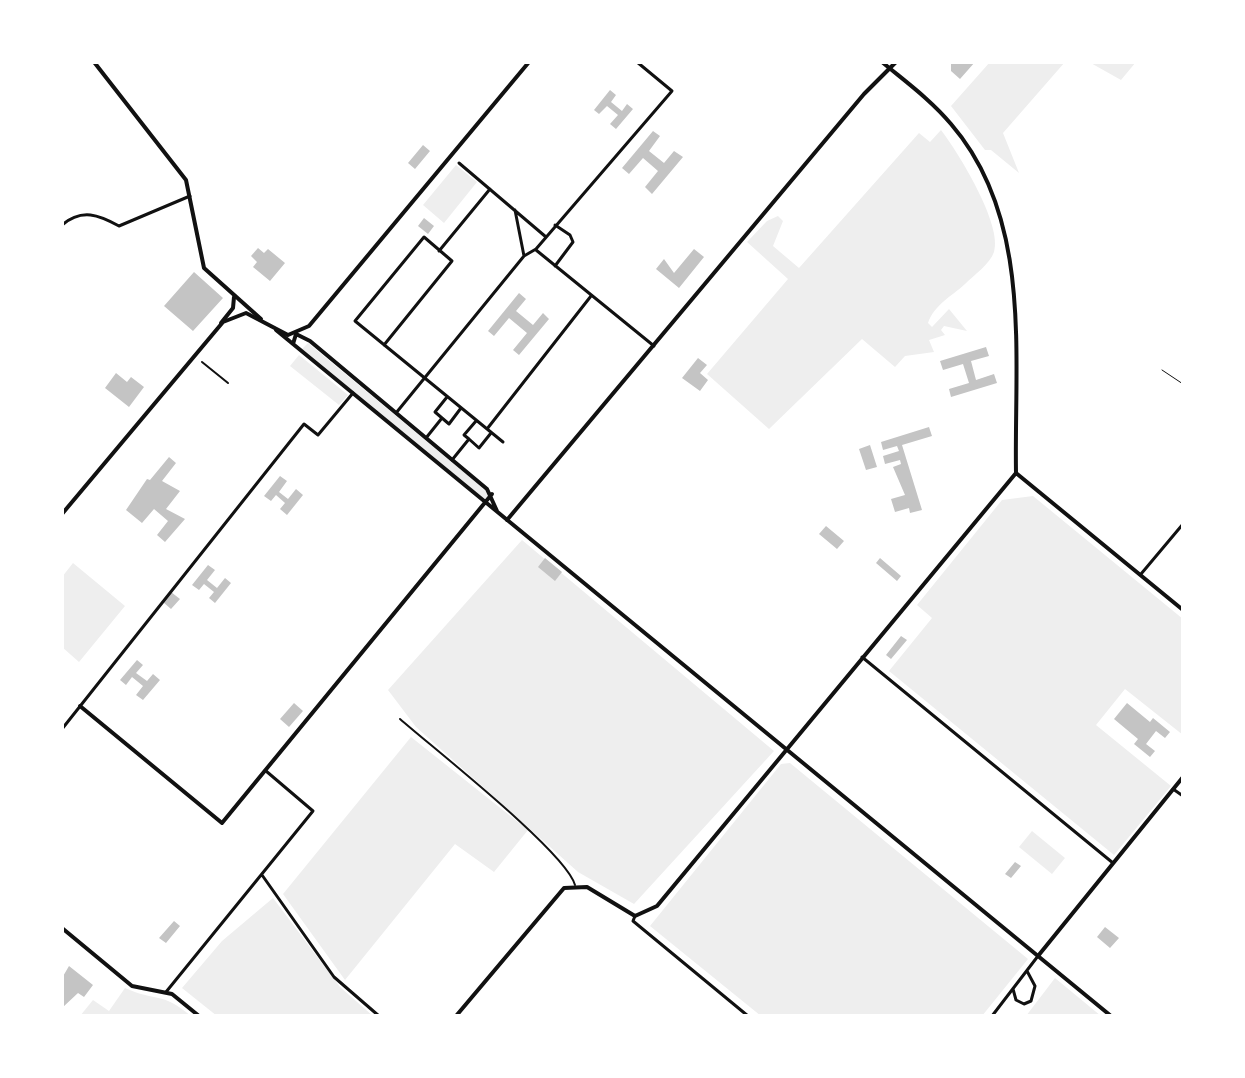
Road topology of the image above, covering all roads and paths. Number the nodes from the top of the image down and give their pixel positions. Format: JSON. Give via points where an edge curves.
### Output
{"nodes":[{"id":1,"x":94,"y":62,"type":"edge"},
{"id":2,"x":529,"y":62,"type":"edge"},
{"id":3,"x":637,"y":62,"type":"edge"},
{"id":4,"x":882,"y":62,"type":"edge"},
{"id":5,"x":896,"y":62,"type":"edge"},
{"id":6,"x":890,"y":69,"type":"junction"},
{"id":7,"x":459,"y":163,"type":"dead end"},
{"id":8,"x":490,"y":189,"type":"junction"},
{"id":9,"x":190,"y":196,"type":"junction"},
{"id":10,"x":515,"y":210,"type":"junction"},
{"id":11,"x":62,"y":225,"type":"edge"},
{"id":12,"x":555,"y":225,"type":"junction"},
{"id":13,"x":546,"y":237,"type":"junction"},
{"id":14,"x":536,"y":249,"type":"junction"},
{"id":15,"x":439,"y":251,"type":"junction"},
{"id":16,"x":524,"y":256,"type":"junction"},
{"id":17,"x":554,"y":266,"type":"junction"},
{"id":18,"x":233,"y":295,"type":"junction"},
{"id":19,"x":591,"y":296,"type":"junction"},
{"id":20,"x":261,"y":319,"type":"junction"},
{"id":21,"x":309,"y":326,"type":"junction"},
{"id":22,"x":217,"y":328,"type":"junction"},
{"id":23,"x":275,"y":329,"type":"junction"},
{"id":24,"x":296,"y":334,"type":"junction"},
{"id":25,"x":310,"y":341,"type":"junction"},
{"id":26,"x":384,"y":345,"type":"junction"},
{"id":27,"x":294,"y":346,"type":"junction"},
{"id":28,"x":654,"y":346,"type":"junction"},
{"id":29,"x":202,"y":362,"type":"dead end"},
{"id":30,"x":1162,"y":370,"type":"dead end"},
{"id":31,"x":424,"y":377,"type":"junction"},
{"id":32,"x":228,"y":383,"type":"dead end"},
{"id":33,"x":1183,"y":384,"type":"edge"},
{"id":34,"x":353,"y":393,"type":"junction"},
{"id":35,"x":447,"y":397,"type":"junction"},
{"id":36,"x":461,"y":408,"type":"junction"},
{"id":37,"x":396,"y":413,"type":"junction"},
{"id":38,"x":442,"y":418,"type":"junction"},
{"id":39,"x":476,"y":421,"type":"junction"},
{"id":40,"x":489,"y":431,"type":"junction"},
{"id":41,"x":426,"y":438,"type":"junction"},
{"id":42,"x":469,"y":439,"type":"junction"},
{"id":43,"x":503,"y":442,"type":"dead end"},
{"id":44,"x":452,"y":460,"type":"junction"},
{"id":45,"x":1016,"y":473,"type":"junction"},
{"id":46,"x":492,"y":494,"type":"junction"},
{"id":47,"x":484,"y":502,"type":"junction"},
{"id":48,"x":497,"y":512,"type":"junction"},
{"id":49,"x":62,"y":514,"type":"edge"},
{"id":50,"x":507,"y":520,"type":"junction"},
{"id":51,"x":1183,"y":524,"type":"edge"},
{"id":52,"x":1141,"y":574,"type":"junction"},
{"id":53,"x":1183,"y":610,"type":"edge"},
{"id":54,"x":862,"y":657,"type":"junction"},
{"id":55,"x":80,"y":706,"type":"junction"},
{"id":56,"x":400,"y":719,"type":"dead end"},
{"id":57,"x":62,"y":729,"type":"edge"},
{"id":58,"x":786,"y":750,"type":"junction"},
{"id":59,"x":266,"y":771,"type":"junction"},
{"id":60,"x":1183,"y":777,"type":"edge"},
{"id":61,"x":1173,"y":789,"type":"junction"},
{"id":62,"x":1183,"y":796,"type":"edge"},
{"id":63,"x":1113,"y":863,"type":"junction"},
{"id":64,"x":262,"y":874,"type":"junction"},
{"id":65,"x":575,"y":885,"type":"junction"},
{"id":66,"x":635,"y":916,"type":"junction"},
{"id":67,"x":62,"y":928,"type":"edge"},
{"id":68,"x":1038,"y":956,"type":"junction"},
{"id":69,"x":1027,"y":971,"type":"junction"},
{"id":70,"x":1013,"y":989,"type":"junction"},
{"id":71,"x":166,"y":992,"type":"junction"},
{"id":72,"x":199,"y":1016,"type":"edge"},
{"id":73,"x":379,"y":1016,"type":"edge"},
{"id":74,"x":456,"y":1016,"type":"edge"},
{"id":75,"x":748,"y":1016,"type":"edge"},
{"id":76,"x":992,"y":1016,"type":"edge"},
{"id":77,"x":1111,"y":1016,"type":"edge"}],
"edges":[{"from":1,"to":9,"type":"street","via":[[186,180]]},
{"from":2,"to":21,"type":"street"},
{"from":3,"to":12,"type":"street","via":[[672,91]]},
{"from":4,"to":6,"type":"street"},
{"from":5,"to":6,"type":"street"},
{"from":6,"to":28,"type":"street"},
{"from":6,"to":45,"type":"street","via":[[964,140],[1003,221],[1012,270]]},
{"from":7,"to":8,"type":"street"},
{"from":8,"to":10,"type":"street"},
{"from":8,"to":15,"type":"street"},
{"from":9,"to":11,"type":"street","via":[[119,226],[94,213]]},
{"from":9,"to":18,"type":"street","via":[[201,262]]},
{"from":10,"to":13,"type":"street"},
{"from":10,"to":16,"type":"street"},
{"from":12,"to":13,"type":"street"},
{"from":12,"to":17,"type":"street","via":[[573,242]]},
{"from":13,"to":14,"type":"street"},
{"from":14,"to":16,"type":"street"},
{"from":14,"to":17,"type":"street"},
{"from":15,"to":26,"type":"street","via":[[452,261]]},
{"from":15,"to":26,"type":"street","via":[[424,237],[355,321]]},
{"from":16,"to":31,"type":"street"},
{"from":17,"to":19,"type":"street"},
{"from":18,"to":20,"type":"street"},
{"from":18,"to":22,"type":"street","via":[[233,308]]},
{"from":19,"to":28,"type":"street"},
{"from":19,"to":40,"type":"street"},
{"from":20,"to":22,"type":"street","via":[[238,314]]},
{"from":20,"to":23,"type":"street"},
{"from":21,"to":24,"type":"street"},
{"from":21,"to":25,"type":"street"},
{"from":22,"to":49,"type":"street"},
{"from":23,"to":24,"type":"street"},
{"from":23,"to":27,"type":"street"},
{"from":24,"to":25,"type":"street"},
{"from":24,"to":27,"type":"street"},
{"from":25,"to":37,"type":"street"},
{"from":26,"to":31,"type":"street"},
{"from":27,"to":34,"type":"street"},
{"from":28,"to":50,"type":"street"},
{"from":29,"to":32,"type":"street"},
{"from":30,"to":33,"type":"lane"},
{"from":31,"to":35,"type":"street"},
{"from":31,"to":37,"type":"street"},
{"from":34,"to":47,"type":"street"},
{"from":34,"to":55,"type":"street","via":[[318,435],[304,424]]},
{"from":35,"to":36,"type":"street"},
{"from":35,"to":38,"type":"street","via":[[435,412]]},
{"from":36,"to":38,"type":"street","via":[[449,424]]},
{"from":36,"to":39,"type":"street"},
{"from":37,"to":41,"type":"street"},
{"from":38,"to":41,"type":"street"},
{"from":39,"to":40,"type":"street"},
{"from":39,"to":42,"type":"street","via":[[464,435]]},
{"from":40,"to":42,"type":"street","via":[[479,448]]},
{"from":40,"to":43,"type":"street"},
{"from":41,"to":44,"type":"street"},
{"from":42,"to":44,"type":"street"},
{"from":44,"to":46,"type":"street"},
{"from":45,"to":52,"type":"street"},
{"from":45,"to":54,"type":"street"},
{"from":46,"to":47,"type":"street"},
{"from":46,"to":48,"type":"street"},
{"from":47,"to":48,"type":"street"},
{"from":47,"to":59,"type":"street"},
{"from":48,"to":50,"type":"street"},
{"from":50,"to":58,"type":"street"},
{"from":51,"to":52,"type":"street"},
{"from":52,"to":53,"type":"street"},
{"from":54,"to":58,"type":"street"},
{"from":54,"to":63,"type":"street"},
{"from":55,"to":57,"type":"street"},
{"from":55,"to":59,"type":"street","via":[[222,823]]},
{"from":56,"to":65,"type":"street","via":[[539,839],[572,874]]},
{"from":58,"to":66,"type":"street","via":[[657,906]]},
{"from":58,"to":68,"type":"street"},
{"from":59,"to":64,"type":"street","via":[[313,811]]},
{"from":60,"to":61,"type":"street"},
{"from":61,"to":62,"type":"street"},
{"from":61,"to":63,"type":"street"},
{"from":63,"to":68,"type":"street"},
{"from":64,"to":71,"type":"street"},
{"from":64,"to":73,"type":"street","via":[[334,977]]},
{"from":65,"to":66,"type":"street","via":[[594,890]]},
{"from":65,"to":74,"type":"street","via":[[551,899]]},
{"from":66,"to":75,"type":"street","via":[[633,921]]},
{"from":67,"to":71,"type":"street","via":[[132,986]]},
{"from":68,"to":69,"type":"street"},
{"from":68,"to":77,"type":"street"},
{"from":69,"to":70,"type":"street"},
{"from":69,"to":70,"type":"street","via":[[1035,986],[1031,1001],[1016,1000]]},
{"from":70,"to":76,"type":"street"},
{"from":71,"to":72,"type":"street"}]}
